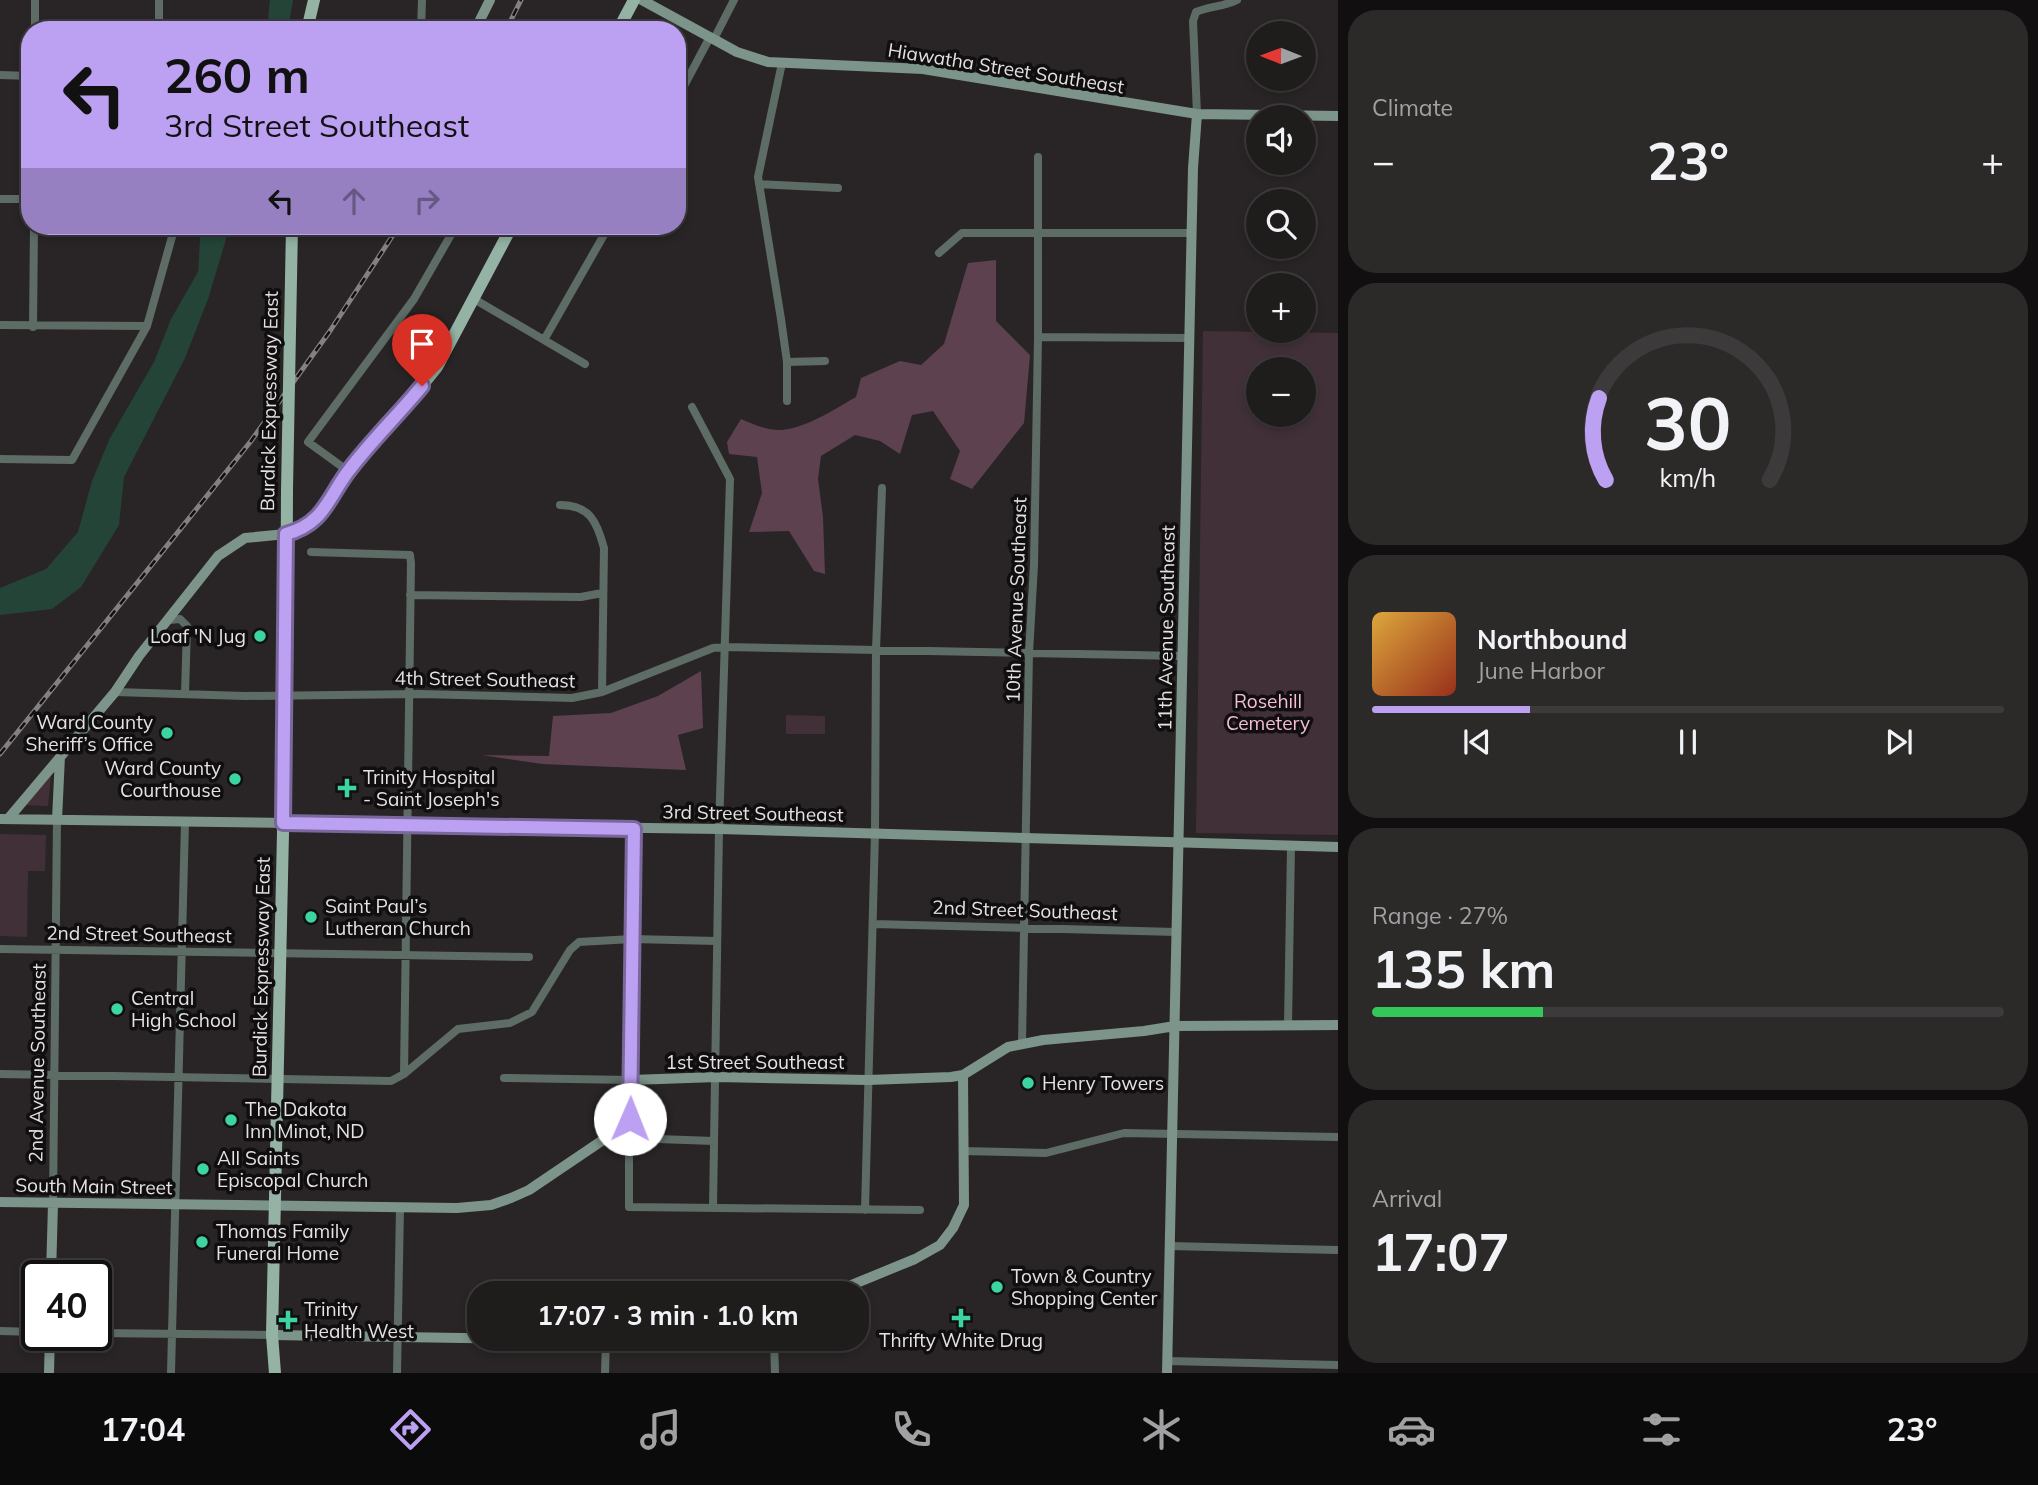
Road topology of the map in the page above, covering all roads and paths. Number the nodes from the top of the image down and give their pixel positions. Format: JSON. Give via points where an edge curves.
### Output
{"nodes":[{"id":1,"x":35,"y":0,"type":"edge"},
{"id":2,"x":159,"y":0,"type":"edge"},
{"id":3,"x":314,"y":0,"type":"edge"},
{"id":4,"x":422,"y":0,"type":"edge"},
{"id":5,"x":489,"y":0,"type":"edge"},
{"id":6,"x":634,"y":0,"type":"edge"},
{"id":7,"x":642,"y":0,"type":"edge"},
{"id":8,"x":734,"y":0,"type":"edge"},
{"id":9,"x":1237,"y":0,"type":"edge"},
{"id":10,"x":35,"y":21,"type":"edge"},
{"id":11,"x":159,"y":21,"type":"edge"},
{"id":12,"x":309,"y":21,"type":"edge"},
{"id":13,"x":421,"y":21,"type":"edge"},
{"id":14,"x":479,"y":21,"type":"edge"},
{"id":15,"x":623,"y":21,"type":"edge"},
{"id":16,"x":681,"y":21,"type":"edge"},
{"id":17,"x":686,"y":24,"type":"edge"},
{"id":18,"x":712,"y":38,"type":"junction"},
{"id":19,"x":782,"y":63,"type":"junction"},
{"id":20,"x":0,"y":75,"type":"edge"},
{"id":21,"x":21,"y":76,"type":"edge"},
{"id":22,"x":686,"y":83,"type":"edge"},
{"id":23,"x":1197,"y":114,"type":"junction"},
{"id":24,"x":1338,"y":116,"type":"edge"},
{"id":25,"x":1038,"y":157,"type":"dead end"},
{"id":26,"x":760,"y":184,"type":"junction"},
{"id":27,"x":838,"y":188,"type":"dead end"},
{"id":28,"x":0,"y":199,"type":"edge"},
{"id":29,"x":21,"y":199,"type":"edge"},
{"id":30,"x":1039,"y":232,"type":"junction"},
{"id":31,"x":1192,"y":233,"type":"junction"},
{"id":32,"x":34,"y":235,"type":"edge"},
{"id":33,"x":173,"y":235,"type":"edge"},
{"id":34,"x":292,"y":235,"type":"edge"},
{"id":35,"x":451,"y":235,"type":"edge"},
{"id":36,"x":507,"y":235,"type":"edge"},
{"id":37,"x":603,"y":235,"type":"edge"},
{"id":38,"x":939,"y":253,"type":"dead end"},
{"id":39,"x":474,"y":299,"type":"junction"},
{"id":40,"x":0,"y":325,"type":"edge"},
{"id":41,"x":147,"y":326,"type":"junction"},
{"id":42,"x":33,"y":327,"type":"junction"},
{"id":43,"x":1038,"y":337,"type":"junction"},
{"id":44,"x":1190,"y":338,"type":"junction"},
{"id":45,"x":544,"y":340,"type":"junction"},
{"id":46,"x":825,"y":360,"type":"dead end"},
{"id":47,"x":787,"y":362,"type":"junction"},
{"id":48,"x":585,"y":364,"type":"dead end"},
{"id":49,"x":787,"y":401,"type":"dead end"},
{"id":50,"x":692,"y":407,"type":"dead end"},
{"id":51,"x":0,"y":459,"type":"edge"},
{"id":52,"x":348,"y":471,"type":"junction"},
{"id":53,"x":882,"y":488,"type":"dead end"},
{"id":54,"x":560,"y":505,"type":"dead end"},
{"id":55,"x":286,"y":534,"type":"junction"},
{"id":56,"x":311,"y":552,"type":"dead end"},
{"id":57,"x":602,"y":593,"type":"junction"},
{"id":58,"x":410,"y":595,"type":"junction"},
{"id":59,"x":169,"y":620,"type":"junction"},
{"id":60,"x":724,"y":648,"type":"junction"},
{"id":61,"x":876,"y":650,"type":"junction"},
{"id":62,"x":1029,"y":653,"type":"junction"},
{"id":63,"x":1182,"y":656,"type":"junction"},
{"id":64,"x":115,"y":692,"type":"junction"},
{"id":65,"x":602,"y":692,"type":"junction"},
{"id":66,"x":185,"y":694,"type":"junction"},
{"id":67,"x":408,"y":694,"type":"junction"},
{"id":68,"x":286,"y":695,"type":"junction"},
{"id":69,"x":60,"y":756,"type":"junction"},
{"id":70,"x":4,"y":819,"type":"edge"},
{"id":71,"x":57,"y":820,"type":"junction"},
{"id":72,"x":185,"y":822,"type":"junction"},
{"id":73,"x":283,"y":823,"type":"junction"},
{"id":74,"x":407,"y":825,"type":"junction"},
{"id":75,"x":634,"y":829,"type":"junction"},
{"id":76,"x":719,"y":830,"type":"junction"},
{"id":77,"x":875,"y":833,"type":"junction"},
{"id":78,"x":1026,"y":837,"type":"junction"},
{"id":79,"x":1177,"y":842,"type":"junction"},
{"id":80,"x":1291,"y":847,"type":"junction"},
{"id":81,"x":1338,"y":847,"type":"edge"},
{"id":82,"x":873,"y":924,"type":"junction"},
{"id":83,"x":1025,"y":927,"type":"junction"},
{"id":84,"x":1176,"y":932,"type":"junction"},
{"id":85,"x":632,"y":939,"type":"junction"},
{"id":86,"x":717,"y":941,"type":"junction"},
{"id":87,"x":0,"y":949,"type":"edge"},
{"id":88,"x":56,"y":950,"type":"junction"},
{"id":89,"x":182,"y":951,"type":"junction"},
{"id":90,"x":281,"y":954,"type":"junction"},
{"id":91,"x":404,"y":954,"type":"junction"},
{"id":92,"x":529,"y":957,"type":"dead end"},
{"id":93,"x":1288,"y":1025,"type":"junction"},
{"id":94,"x":1338,"y":1025,"type":"edge"},
{"id":95,"x":1175,"y":1026,"type":"junction"},
{"id":96,"x":1023,"y":1043,"type":"junction"},
{"id":97,"x":0,"y":1074,"type":"edge"},
{"id":98,"x":404,"y":1074,"type":"junction"},
{"id":99,"x":54,"y":1075,"type":"junction"},
{"id":100,"x":963,"y":1075,"type":"junction"},
{"id":101,"x":717,"y":1077,"type":"junction"},
{"id":102,"x":179,"y":1078,"type":"junction"},
{"id":103,"x":504,"y":1078,"type":"dead end"},
{"id":104,"x":278,"y":1079,"type":"junction"},
{"id":105,"x":631,"y":1080,"type":"junction"},
{"id":106,"x":868,"y":1080,"type":"junction"},
{"id":107,"x":1173,"y":1134,"type":"junction"},
{"id":108,"x":1338,"y":1137,"type":"edge"},
{"id":109,"x":629,"y":1138,"type":"junction"},
{"id":110,"x":715,"y":1141,"type":"junction"},
{"id":111,"x":963,"y":1151,"type":"junction"},
{"id":112,"x":0,"y":1202,"type":"edge"},
{"id":113,"x":53,"y":1203,"type":"junction"},
{"id":114,"x":174,"y":1204,"type":"junction"},
{"id":115,"x":276,"y":1206,"type":"junction"},
{"id":116,"x":400,"y":1207,"type":"junction"},
{"id":117,"x":713,"y":1207,"type":"junction"},
{"id":118,"x":865,"y":1210,"type":"junction"},
{"id":119,"x":920,"y":1210,"type":"dead end"},
{"id":120,"x":1170,"y":1246,"type":"junction"},
{"id":121,"x":1338,"y":1250,"type":"edge"},
{"id":122,"x":51,"y":1260,"type":"edge"},
{"id":123,"x":861,"y":1281,"type":"edge"},
{"id":124,"x":0,"y":1331,"type":"edge"},
{"id":125,"x":21,"y":1332,"type":"edge"},
{"id":126,"x":112,"y":1333,"type":"edge"},
{"id":127,"x":172,"y":1334,"type":"junction"},
{"id":128,"x":272,"y":1335,"type":"junction"},
{"id":129,"x":398,"y":1337,"type":"junction"},
{"id":130,"x":467,"y":1338,"type":"edge"},
{"id":131,"x":50,"y":1351,"type":"edge"},
{"id":132,"x":606,"y":1351,"type":"edge"},
{"id":133,"x":774,"y":1351,"type":"edge"},
{"id":134,"x":1168,"y":1360,"type":"junction"},
{"id":135,"x":1338,"y":1365,"type":"edge"},
{"id":136,"x":49,"y":1373,"type":"edge"},
{"id":137,"x":171,"y":1373,"type":"edge"},
{"id":138,"x":275,"y":1373,"type":"edge"},
{"id":139,"x":397,"y":1373,"type":"edge"},
{"id":140,"x":605,"y":1373,"type":"edge"},
{"id":141,"x":775,"y":1373,"type":"edge"},
{"id":142,"x":1167,"y":1373,"type":"edge"}],
"edges":[{"from":1,"to":10,"type":"street"},
{"from":2,"to":11,"type":"street"},
{"from":3,"to":12,"type":"main road"},
{"from":4,"to":13,"type":"street"},
{"from":5,"to":14,"type":"street"},
{"from":6,"to":15,"type":"main road"},
{"from":7,"to":16,"type":"street","name":"Hiawatha Street Southeast"},
{"from":8,"to":18,"type":"street"},
{"from":9,"to":23,"type":"street","name":"11th Avenue Southeast","via":[[1196,12]]},
{"from":17,"to":18,"type":"street","name":"Hiawatha Street Southeast"},
{"from":18,"to":19,"type":"street","name":"Hiawatha Street Southeast","via":[[754,59]]},
{"from":18,"to":22,"type":"street"},
{"from":19,"to":23,"type":"street","name":"Hiawatha Street Southeast","via":[[923,69]]},
{"from":19,"to":26,"type":"street"},
{"from":20,"to":21,"type":"street"},
{"from":23,"to":24,"type":"street","name":"Hiawatha Street Southeast"},
{"from":23,"to":31,"type":"street","name":"11th Avenue Southeast"},
{"from":25,"to":30,"type":"street","name":"10th Avenue Southeast"},
{"from":26,"to":27,"type":"street"},
{"from":26,"to":47,"type":"street"},
{"from":28,"to":29,"type":"street"},
{"from":30,"to":31,"type":"street"},
{"from":30,"to":38,"type":"street","via":[[962,233]]},
{"from":30,"to":43,"type":"street","name":"10th Avenue Southeast"},
{"from":31,"to":44,"type":"street","name":"11th Avenue Southeast"},
{"from":32,"to":42,"type":"street"},
{"from":33,"to":41,"type":"street"},
{"from":34,"to":55,"type":"main road","name":"Burdick Expressway East","bridge":true},
{"from":35,"to":52,"type":"street","via":[[414,299],[308,442]]},
{"from":36,"to":39,"type":"main road"},
{"from":37,"to":45,"type":"street"},
{"from":39,"to":45,"type":"street"},
{"from":39,"to":52,"type":"main road","via":[[437,367]]},
{"from":40,"to":42,"type":"street"},
{"from":41,"to":42,"type":"street"},
{"from":41,"to":51,"type":"street","via":[[72,460]]},
{"from":43,"to":44,"type":"street"},
{"from":43,"to":62,"type":"street","name":"10th Avenue Southeast"},
{"from":44,"to":63,"type":"street","name":"11th Avenue Southeast"},
{"from":45,"to":48,"type":"street"},
{"from":46,"to":47,"type":"street"},
{"from":47,"to":49,"type":"street"},
{"from":50,"to":60,"type":"street","via":[[730,479]]},
{"from":52,"to":55,"type":"main road","via":[[318,517]]},
{"from":53,"to":61,"type":"street"},
{"from":54,"to":57,"type":"street","via":[[585,510],[598,526],[604,548]]},
{"from":55,"to":59,"type":"street","via":[[237,541],[218,556]]},
{"from":55,"to":68,"type":"main road","name":"Burdick Expressway East"},
{"from":56,"to":58,"type":"street","via":[[410,555]]},
{"from":57,"to":58,"type":"street","via":[[581,597]]},
{"from":57,"to":65,"type":"street"},
{"from":58,"to":67,"type":"street"},
{"from":59,"to":64,"type":"street"},
{"from":59,"to":66,"type":"street","via":[[180,619],[187,626]]},
{"from":60,"to":61,"type":"street","name":"4th Street Southeast"},
{"from":60,"to":65,"type":"street","name":"4th Street Southeast","via":[[713,648]]},
{"from":60,"to":76,"type":"street"},
{"from":61,"to":62,"type":"street","name":"4th Street Southeast"},
{"from":61,"to":77,"type":"street"},
{"from":62,"to":63,"type":"street","name":"4th Street Southeast"},
{"from":62,"to":78,"type":"street","name":"10th Avenue Southeast"},
{"from":63,"to":79,"type":"street","name":"11th Avenue Southeast"},
{"from":64,"to":66,"type":"street","name":"4th Street Southeast"},
{"from":64,"to":69,"type":"street"},
{"from":65,"to":67,"type":"street","name":"4th Street Southeast","via":[[572,698]]},
{"from":66,"to":68,"type":"street","name":"4th Street Southeast"},
{"from":67,"to":68,"type":"street","name":"4th Street Southeast"},
{"from":67,"to":74,"type":"street"},
{"from":68,"to":73,"type":"main road","name":"Burdick Expressway East"},
{"from":69,"to":70,"type":"street"},
{"from":69,"to":71,"type":"street","name":"2nd Avenue Southeast"},
{"from":70,"to":71,"type":"street","name":"3rd Street Southeast"},
{"from":71,"to":72,"type":"street","name":"3rd Street Southeast"},
{"from":71,"to":88,"type":"street","name":"2nd Avenue Southeast"},
{"from":72,"to":73,"type":"street","name":"3rd Street Southeast"},
{"from":72,"to":89,"type":"street"},
{"from":73,"to":74,"type":"street","name":"3rd Street Southeast"},
{"from":73,"to":90,"type":"main road","name":"Burdick Expressway East"},
{"from":74,"to":75,"type":"street","name":"3rd Street Southeast"},
{"from":74,"to":91,"type":"street"},
{"from":75,"to":76,"type":"street","name":"3rd Street Southeast"},
{"from":75,"to":85,"type":"street"},
{"from":76,"to":77,"type":"street","name":"3rd Street Southeast"},
{"from":76,"to":86,"type":"street"},
{"from":77,"to":78,"type":"street","name":"3rd Street Southeast"},
{"from":77,"to":82,"type":"street"},
{"from":78,"to":79,"type":"street","name":"3rd Street Southeast"},
{"from":78,"to":83,"type":"street","name":"10th Avenue Southeast"},
{"from":79,"to":80,"type":"street","name":"3rd Street Southeast"},
{"from":79,"to":84,"type":"street","name":"11th Avenue Southeast"},
{"from":80,"to":81,"type":"street","name":"3rd Street Southeast"},
{"from":80,"to":93,"type":"street"},
{"from":82,"to":83,"type":"street","name":"2nd Street Southeast"},
{"from":82,"to":106,"type":"street"},
{"from":83,"to":84,"type":"street","name":"2nd Street Southeast"},
{"from":83,"to":96,"type":"street","name":"10th Avenue Southeast"},
{"from":84,"to":95,"type":"street","name":"11th Avenue Southeast"},
{"from":85,"to":86,"type":"street"},
{"from":85,"to":98,"type":"street","via":[[579,942],[532,1012],[510,1023],[458,1029]]},
{"from":85,"to":105,"type":"street"},
{"from":86,"to":101,"type":"street"},
{"from":87,"to":88,"type":"street","name":"2nd Street Southeast"},
{"from":88,"to":89,"type":"street","name":"2nd Street Southeast"},
{"from":88,"to":99,"type":"street","name":"2nd Avenue Southeast"},
{"from":89,"to":90,"type":"street","name":"2nd Street Southeast"},
{"from":89,"to":102,"type":"street"},
{"from":90,"to":91,"type":"street","name":"2nd Street Southeast"},
{"from":90,"to":104,"type":"main road","name":"Burdick Expressway East"},
{"from":91,"to":92,"type":"street","name":"2nd Street Southeast"},
{"from":91,"to":98,"type":"street"},
{"from":93,"to":94,"type":"street"},
{"from":93,"to":95,"type":"street"},
{"from":95,"to":96,"type":"street"},
{"from":95,"to":107,"type":"street","name":"11th Avenue Southeast"},
{"from":96,"to":100,"type":"street","via":[[1008,1047]]},
{"from":97,"to":99,"type":"street"},
{"from":98,"to":104,"type":"street","via":[[391,1080]]},
{"from":99,"to":102,"type":"street"},
{"from":99,"to":113,"type":"street","name":"2nd Avenue Southeast"},
{"from":100,"to":106,"type":"street","name":"1st Street Southeast"},
{"from":100,"to":111,"type":"street"},
{"from":101,"to":105,"type":"street","name":"1st Street Southeast"},
{"from":101,"to":106,"type":"street","name":"1st Street Southeast"},
{"from":101,"to":110,"type":"street"},
{"from":102,"to":104,"type":"street"},
{"from":102,"to":114,"type":"street"},
{"from":103,"to":105,"type":"street","name":"1st Street Southeast"},
{"from":104,"to":115,"type":"main road","name":"Burdick Expressway East"},
{"from":105,"to":109,"type":"street"},
{"from":106,"to":118,"type":"street"},
{"from":107,"to":108,"type":"street"},
{"from":107,"to":111,"type":"street","via":[[1124,1133],[1046,1153]]},
{"from":107,"to":120,"type":"street","name":"11th Avenue Southeast"},
{"from":109,"to":110,"type":"street","name":"South Main Street"},
{"from":109,"to":116,"type":"street","name":"South Main Street","via":[[603,1140],[529,1189],[491,1205]]},
{"from":109,"to":117,"type":"street","via":[[629,1206]]},
{"from":110,"to":117,"type":"street"},
{"from":111,"to":123,"type":"street","via":[[964,1205],[940,1245]]},
{"from":112,"to":113,"type":"street","name":"South Main Street"},
{"from":113,"to":114,"type":"street","name":"South Main Street"},
{"from":113,"to":122,"type":"street"},
{"from":114,"to":115,"type":"street","name":"South Main Street"},
{"from":114,"to":127,"type":"street"},
{"from":115,"to":116,"type":"street","name":"South Main Street"},
{"from":115,"to":128,"type":"main road","name":"Burdick Expressway East"},
{"from":116,"to":129,"type":"street"},
{"from":117,"to":118,"type":"street"},
{"from":118,"to":119,"type":"street"},
{"from":120,"to":121,"type":"street"},
{"from":120,"to":134,"type":"street","name":"11th Avenue Southeast"},
{"from":124,"to":125,"type":"street"},
{"from":126,"to":127,"type":"street"},
{"from":127,"to":128,"type":"street"},
{"from":127,"to":137,"type":"street"},
{"from":128,"to":129,"type":"street"},
{"from":128,"to":138,"type":"main road","name":"Burdick Expressway East"},
{"from":129,"to":130,"type":"street"},
{"from":129,"to":139,"type":"street"},
{"from":131,"to":136,"type":"street"},
{"from":132,"to":140,"type":"street"},
{"from":133,"to":141,"type":"street"},
{"from":134,"to":135,"type":"street"},
{"from":134,"to":142,"type":"street","name":"11th Avenue Southeast"}]}
